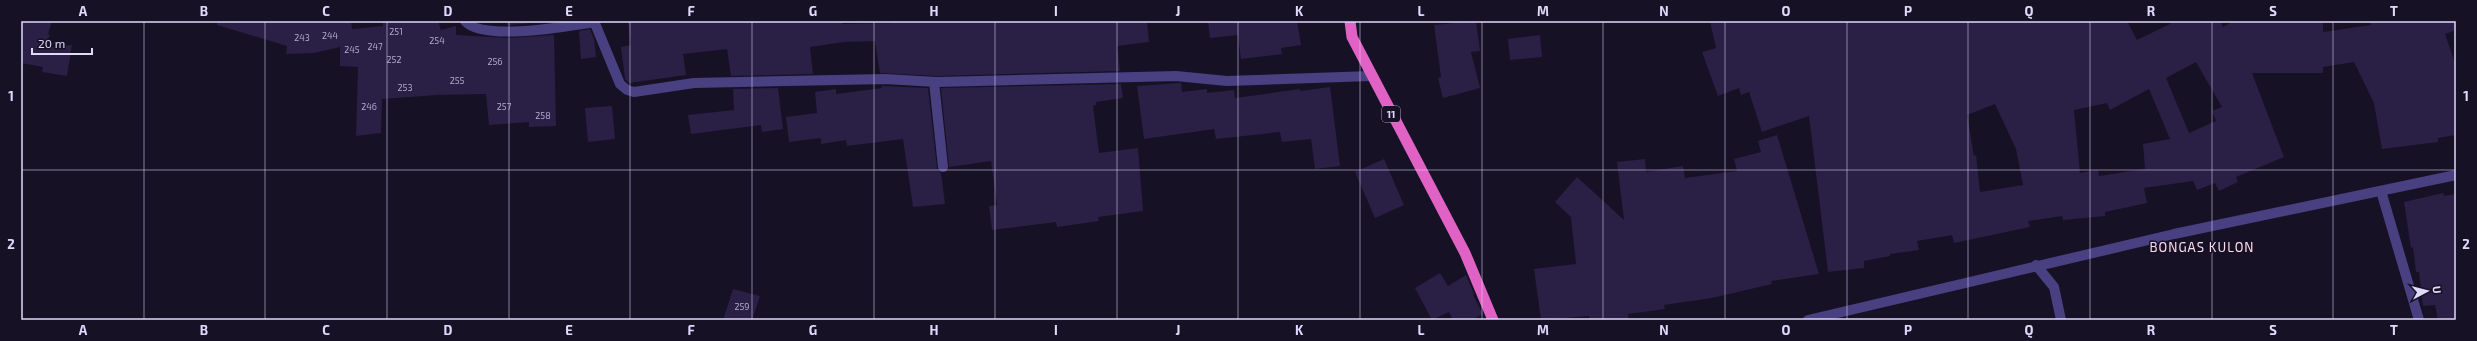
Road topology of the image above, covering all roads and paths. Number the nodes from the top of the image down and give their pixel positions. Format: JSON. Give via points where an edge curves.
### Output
{"nodes":[{"id":1,"x":465,"y":21,"type":"edge"},
{"id":2,"x":1350,"y":21,"type":"edge"},
{"id":3,"x":594,"y":22,"type":"edge"},
{"id":4,"x":1371,"y":76,"type":"junction"},
{"id":5,"x":934,"y":82,"type":"junction"},
{"id":6,"x":943,"y":167,"type":"dead end"},
{"id":7,"x":2456,"y":175,"type":"edge"},
{"id":8,"x":2381,"y":191,"type":"junction"},
{"id":9,"x":2036,"y":266,"type":"junction"},
{"id":10,"x":1818,"y":319,"type":"edge"},
{"id":11,"x":1493,"y":320,"type":"edge"},
{"id":12,"x":1808,"y":320,"type":"edge"},
{"id":13,"x":2061,"y":320,"type":"edge"},
{"id":14,"x":2419,"y":320,"type":"edge"}],
"edges":[{"from":1,"to":3,"type":"street","via":[[469,26],[501,32]]},
{"from":2,"to":4,"type":"highway","number":"11","via":[[1352,36]]},
{"from":3,"to":5,"type":"street","via":[[620,84],[634,92],[694,84],[885,79]]},
{"from":4,"to":5,"type":"street","via":[[1227,81],[1176,76]]},
{"from":4,"to":11,"type":"highway","number":"11","via":[[1465,253]]},
{"from":5,"to":6,"type":"street"},
{"from":7,"to":8,"type":"street"},
{"from":8,"to":9,"type":"street"},
{"from":8,"to":14,"type":"street"},
{"from":9,"to":10,"type":"street"},
{"from":9,"to":13,"type":"street","via":[[2054,287]]},
{"from":10,"to":12,"type":"street"}]}
